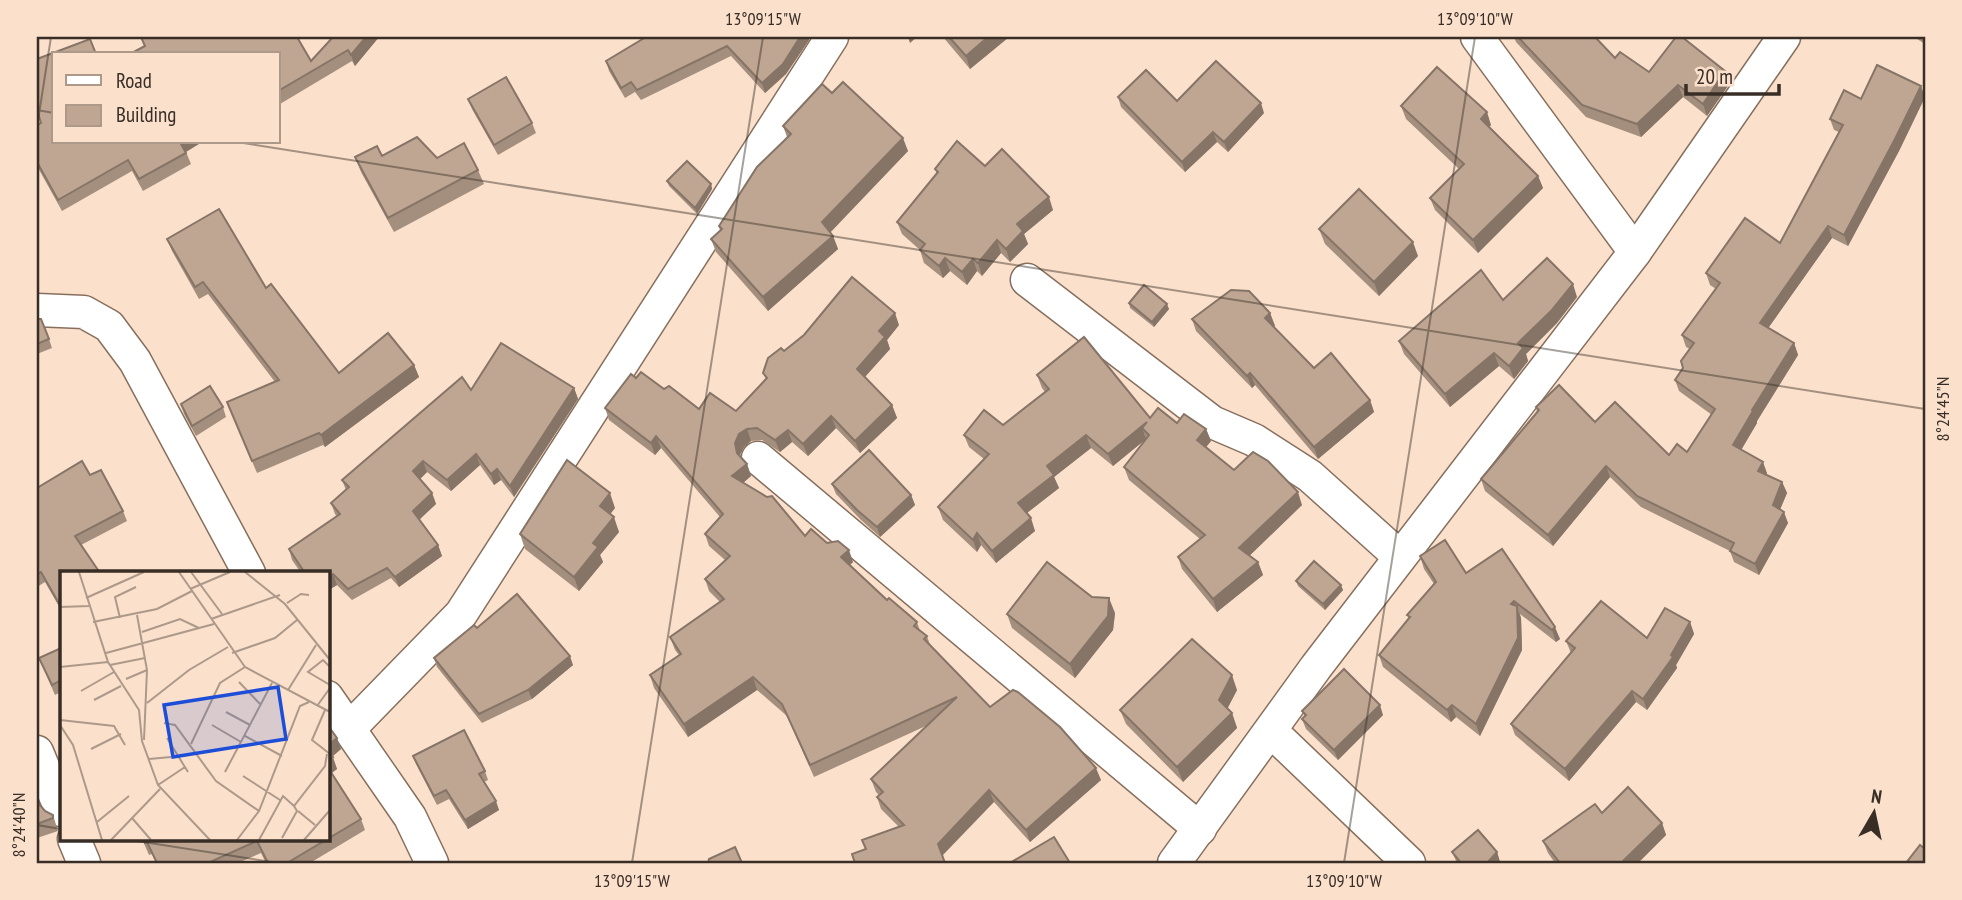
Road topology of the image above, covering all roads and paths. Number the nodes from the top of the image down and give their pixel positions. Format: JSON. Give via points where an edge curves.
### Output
{"nodes":[{"id":1,"x":832,"y":37,"type":"edge"},
{"id":2,"x":1478,"y":37,"type":"edge"},
{"id":3,"x":1784,"y":37,"type":"edge"},
{"id":4,"x":1635,"y":252,"type":"junction"},
{"id":5,"x":1027,"y":280,"type":"dead end"},
{"id":6,"x":37,"y":310,"type":"edge"},
{"id":7,"x":758,"y":458,"type":"dead end"},
{"id":8,"x":1400,"y":557,"type":"junction"},
{"id":9,"x":248,"y":571,"type":"edge"},
{"id":10,"x":329,"y":700,"type":"edge"},
{"id":11,"x":349,"y":729,"type":"junction"},
{"id":12,"x":1271,"y":731,"type":"junction"},
{"id":13,"x":37,"y":752,"type":"edge"},
{"id":14,"x":60,"y":808,"type":"edge"},
{"id":15,"x":1200,"y":829,"type":"junction"},
{"id":16,"x":75,"y":841,"type":"edge"},
{"id":17,"x":84,"y":863,"type":"edge"},
{"id":18,"x":432,"y":863,"type":"edge"},
{"id":19,"x":1174,"y":863,"type":"edge"},
{"id":20,"x":1409,"y":863,"type":"edge"}],
"edges":[{"from":1,"to":11,"type":"street","via":[[461,614]]},
{"from":2,"to":4,"type":"street"},
{"from":3,"to":4,"type":"street"},
{"from":4,"to":8,"type":"street"},
{"from":5,"to":8,"type":"street","via":[[1212,422],[1254,440],[1310,477]]},
{"from":6,"to":9,"type":"street","via":[[84,312],[109,326],[135,361]]},
{"from":7,"to":15,"type":"street"},
{"from":8,"to":12,"type":"street"},
{"from":10,"to":11,"type":"street"},
{"from":11,"to":18,"type":"street","via":[[410,817]]},
{"from":12,"to":15,"type":"street"},
{"from":12,"to":20,"type":"street"},
{"from":13,"to":14,"type":"street"},
{"from":15,"to":19,"type":"street"},
{"from":16,"to":17,"type":"street"}]}
